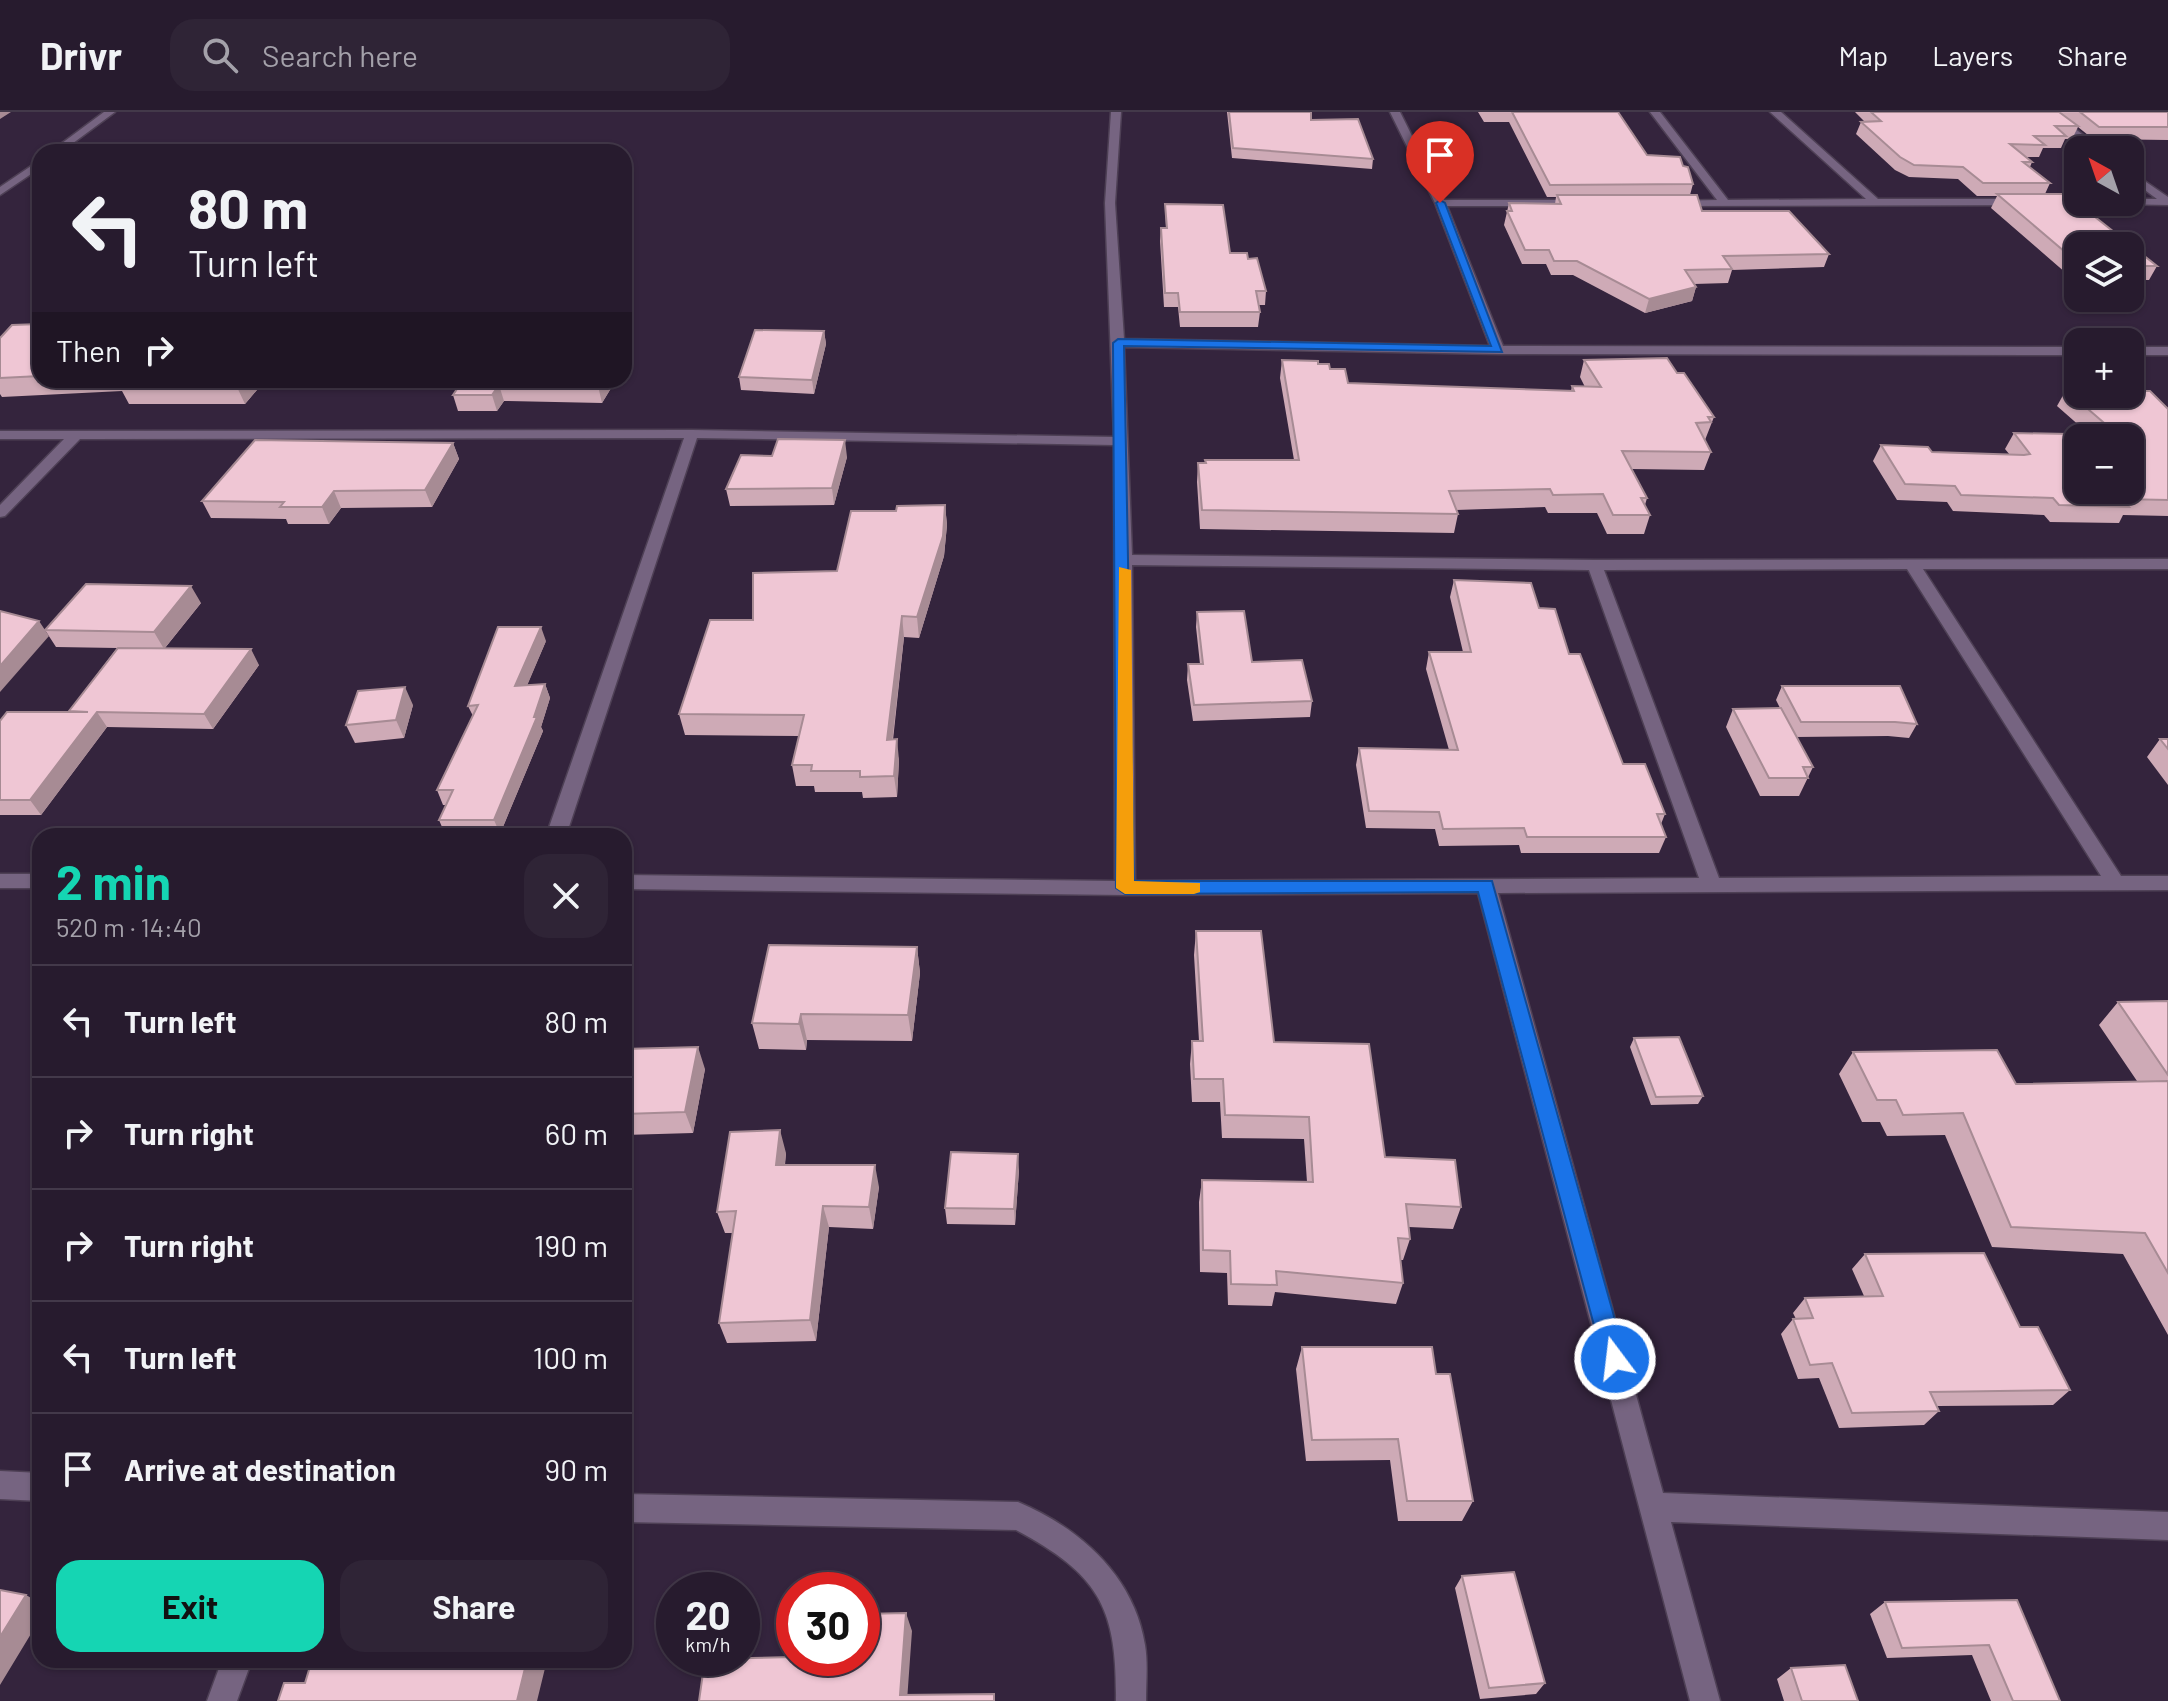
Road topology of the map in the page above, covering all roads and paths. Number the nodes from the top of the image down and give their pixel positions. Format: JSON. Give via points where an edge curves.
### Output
{"nodes":[{"id":1,"x":110,"y":112,"type":"edge"},
{"id":2,"x":1116,"y":112,"type":"edge"},
{"id":3,"x":1395,"y":112,"type":"edge"},
{"id":4,"x":1655,"y":112,"type":"edge"},
{"id":5,"x":1775,"y":112,"type":"edge"},
{"id":6,"x":2047,"y":112,"type":"edge"},
{"id":7,"x":2079,"y":136,"type":"edge"},
{"id":8,"x":66,"y":144,"type":"edge"},
{"id":9,"x":32,"y":169,"type":"edge"},
{"id":10,"x":2144,"y":184,"type":"edge"},
{"id":11,"x":0,"y":192,"type":"edge"},
{"id":12,"x":1874,"y":201,"type":"junction"},
{"id":13,"x":2064,"y":202,"type":"edge"},
{"id":14,"x":2144,"y":202,"type":"edge"},
{"id":15,"x":1440,"y":203,"type":"junction"},
{"id":16,"x":1599,"y":203,"type":"edge"},
{"id":17,"x":1662,"y":203,"type":"edge"},
{"id":18,"x":1725,"y":203,"type":"junction"},
{"id":19,"x":1118,"y":343,"type":"junction"},
{"id":20,"x":1498,"y":350,"type":"junction"},
{"id":21,"x":2064,"y":351,"type":"edge"},
{"id":22,"x":2162,"y":351,"type":"edge"},
{"id":23,"x":2168,"y":363,"type":"edge"},
{"id":24,"x":692,"y":434,"type":"junction"},
{"id":25,"x":0,"y":435,"type":"edge"},
{"id":26,"x":76,"y":435,"type":"junction"},
{"id":27,"x":1119,"y":441,"type":"junction"},
{"id":28,"x":0,"y":513,"type":"edge"},
{"id":29,"x":1124,"y":560,"type":"junction"},
{"id":30,"x":1912,"y":564,"type":"junction"},
{"id":31,"x":2168,"y":564,"type":"edge"},
{"id":32,"x":1595,"y":565,"type":"junction"},
{"id":33,"x":559,"y":828,"type":"edge"},
{"id":34,"x":0,"y":881,"type":"edge"},
{"id":35,"x":32,"y":881,"type":"edge"},
{"id":36,"x":632,"y":882,"type":"edge"},
{"id":37,"x":1711,"y":883,"type":"junction"},
{"id":38,"x":2115,"y":883,"type":"junction"},
{"id":39,"x":2168,"y":883,"type":"edge"},
{"id":40,"x":1486,"y":886,"type":"junction"},
{"id":41,"x":1125,"y":888,"type":"junction"},
{"id":42,"x":0,"y":1485,"type":"edge"},
{"id":43,"x":32,"y":1487,"type":"edge"},
{"id":44,"x":1655,"y":1507,"type":"junction"},
{"id":45,"x":632,"y":1508,"type":"edge"},
{"id":46,"x":2168,"y":1526,"type":"edge"},
{"id":47,"x":234,"y":1668,"type":"edge"},
{"id":48,"x":222,"y":1701,"type":"edge"},
{"id":49,"x":1131,"y":1701,"type":"edge"},
{"id":50,"x":1705,"y":1701,"type":"edge"}],
"edges":[{"from":1,"to":8,"type":"street"},
{"from":2,"to":19,"type":"street","via":[[1110,203]]},
{"from":3,"to":15,"type":"street"},
{"from":4,"to":18,"type":"street"},
{"from":5,"to":12,"type":"street"},
{"from":6,"to":7,"type":"street"},
{"from":9,"to":11,"type":"street"},
{"from":10,"to":14,"type":"street","via":[[2168,202]]},
{"from":12,"to":13,"type":"street"},
{"from":12,"to":18,"type":"street"},
{"from":15,"to":16,"type":"street"},
{"from":15,"to":20,"type":"street"},
{"from":17,"to":18,"type":"street"},
{"from":19,"to":20,"type":"street"},
{"from":19,"to":27,"type":"street"},
{"from":20,"to":21,"type":"street"},
{"from":22,"to":23,"type":"street"},
{"from":24,"to":26,"type":"street"},
{"from":24,"to":27,"type":"street"},
{"from":24,"to":33,"type":"street"},
{"from":25,"to":26,"type":"street"},
{"from":26,"to":28,"type":"street"},
{"from":27,"to":29,"type":"street"},
{"from":29,"to":32,"type":"street"},
{"from":29,"to":41,"type":"street"},
{"from":30,"to":31,"type":"street"},
{"from":30,"to":32,"type":"street"},
{"from":30,"to":38,"type":"street"},
{"from":32,"to":37,"type":"street"},
{"from":34,"to":35,"type":"street"},
{"from":36,"to":41,"type":"street"},
{"from":37,"to":38,"type":"street"},
{"from":37,"to":40,"type":"street"},
{"from":38,"to":39,"type":"street"},
{"from":40,"to":41,"type":"street"},
{"from":40,"to":44,"type":"street"},
{"from":42,"to":43,"type":"street"},
{"from":44,"to":46,"type":"street"},
{"from":44,"to":50,"type":"street"},
{"from":45,"to":49,"type":"street","via":[[1018,1516],[1058,1536],[1117,1598],[1130,1643]]},
{"from":47,"to":48,"type":"street"}]}
